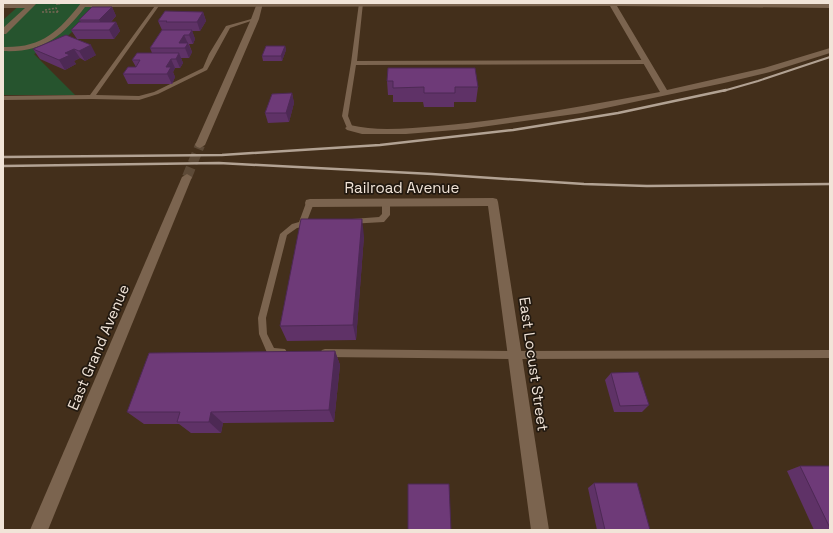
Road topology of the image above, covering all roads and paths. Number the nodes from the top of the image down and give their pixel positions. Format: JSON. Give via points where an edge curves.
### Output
{"nodes":[{"id":1,"x":61,"y":3,"type":"edge"},
{"id":2,"x":32,"y":4,"type":"edge"},
{"id":3,"x":57,"y":4,"type":"edge"},
{"id":4,"x":84,"y":4,"type":"edge"},
{"id":5,"x":158,"y":4,"type":"edge"},
{"id":6,"x":260,"y":4,"type":"edge"},
{"id":7,"x":361,"y":4,"type":"edge"},
{"id":8,"x":612,"y":4,"type":"edge"},
{"id":9,"x":3,"y":6,"type":"edge"},
{"id":10,"x":830,"y":6,"type":"edge"},
{"id":11,"x":53,"y":8,"type":"junction"},
{"id":12,"x":58,"y":12,"type":"junction"},
{"id":13,"x":77,"y":12,"type":"junction"},
{"id":14,"x":255,"y":19,"type":"junction"},
{"id":15,"x":3,"y":32,"type":"edge"},
{"id":16,"x":3,"y":49,"type":"edge"},
{"id":17,"x":830,"y":50,"type":"edge"},
{"id":18,"x":646,"y":62,"type":"junction"},
{"id":19,"x":354,"y":63,"type":"junction"},
{"id":20,"x":665,"y":93,"type":"junction"},
{"id":21,"x":92,"y":97,"type":"junction"},
{"id":22,"x":3,"y":98,"type":"edge"},
{"id":23,"x":350,"y":128,"type":"joint"},
{"id":24,"x":200,"y":145,"type":"tunnel mouth"},
{"id":25,"x":187,"y":177,"type":"tunnel mouth"},
{"id":26,"x":386,"y":202,"type":"junction"},
{"id":27,"x":493,"y":202,"type":"joint"},
{"id":28,"x":310,"y":203,"type":"joint"},
{"id":29,"x":346,"y":222,"type":"edge"},
{"id":30,"x":316,"y":223,"type":"edge"},
{"id":31,"x":302,"y":224,"type":"junction"},
{"id":32,"x":287,"y":352,"type":"edge"},
{"id":33,"x":319,"y":353,"type":"edge"},
{"id":34,"x":830,"y":354,"type":"edge"},
{"id":35,"x":515,"y":355,"type":"junction"},
{"id":36,"x":39,"y":530,"type":"edge"},
{"id":37,"x":540,"y":530,"type":"edge"}],
"edges":[{"from":1,"to":3,"type":"path"},
{"from":2,"to":9,"type":"street"},
{"from":2,"to":15,"type":"street"},
{"from":3,"to":11,"type":"path"},
{"from":4,"to":5,"type":"street"},
{"from":4,"to":13,"type":"street"},
{"from":5,"to":6,"type":"street"},
{"from":5,"to":21,"type":"lane"},
{"from":6,"to":7,"type":"street"},
{"from":6,"to":14,"type":"street"},
{"from":7,"to":8,"type":"street"},
{"from":7,"to":19,"type":"lane"},
{"from":8,"to":10,"type":"street"},
{"from":8,"to":18,"type":"street"},
{"from":11,"to":12,"type":"path"},
{"from":11,"to":12,"type":"path","via":[[39,12]]},
{"from":12,"to":13,"type":"path"},
{"from":13,"to":16,"type":"street","via":[[48,41],[31,48]]},
{"from":14,"to":21,"type":"lane","via":[[228,27],[205,69],[156,93],[139,98]]},
{"from":14,"to":24,"type":"street"},
{"from":17,"to":20,"type":"street","via":[[753,74]]},
{"from":18,"to":19,"type":"lane"},
{"from":18,"to":20,"type":"street"},
{"from":19,"to":23,"type":"lane","via":[[345,116]]},
{"from":20,"to":23,"type":"street","via":[[582,110],[467,126],[406,131],[362,131]]},
{"from":21,"to":22,"type":"lane"},
{"from":25,"to":36,"type":"street","name":"East Grand Avenue"},
{"from":26,"to":27,"type":"street","name":"Railroad Avenue"},
{"from":26,"to":28,"type":"street","name":"Railroad Avenue"},
{"from":26,"to":29,"type":"lane","via":[[386,215],[381,220]]},
{"from":27,"to":35,"type":"street","name":"East Locust Street"},
{"from":28,"to":31,"type":"lane"},
{"from":30,"to":31,"type":"lane"},
{"from":31,"to":32,"type":"lane","via":[[284,234],[262,318],[263,334],[272,352]]},
{"from":33,"to":35,"type":"lane"},
{"from":34,"to":35,"type":"lane"},
{"from":35,"to":37,"type":"street","name":"East Locust Street"}]}
